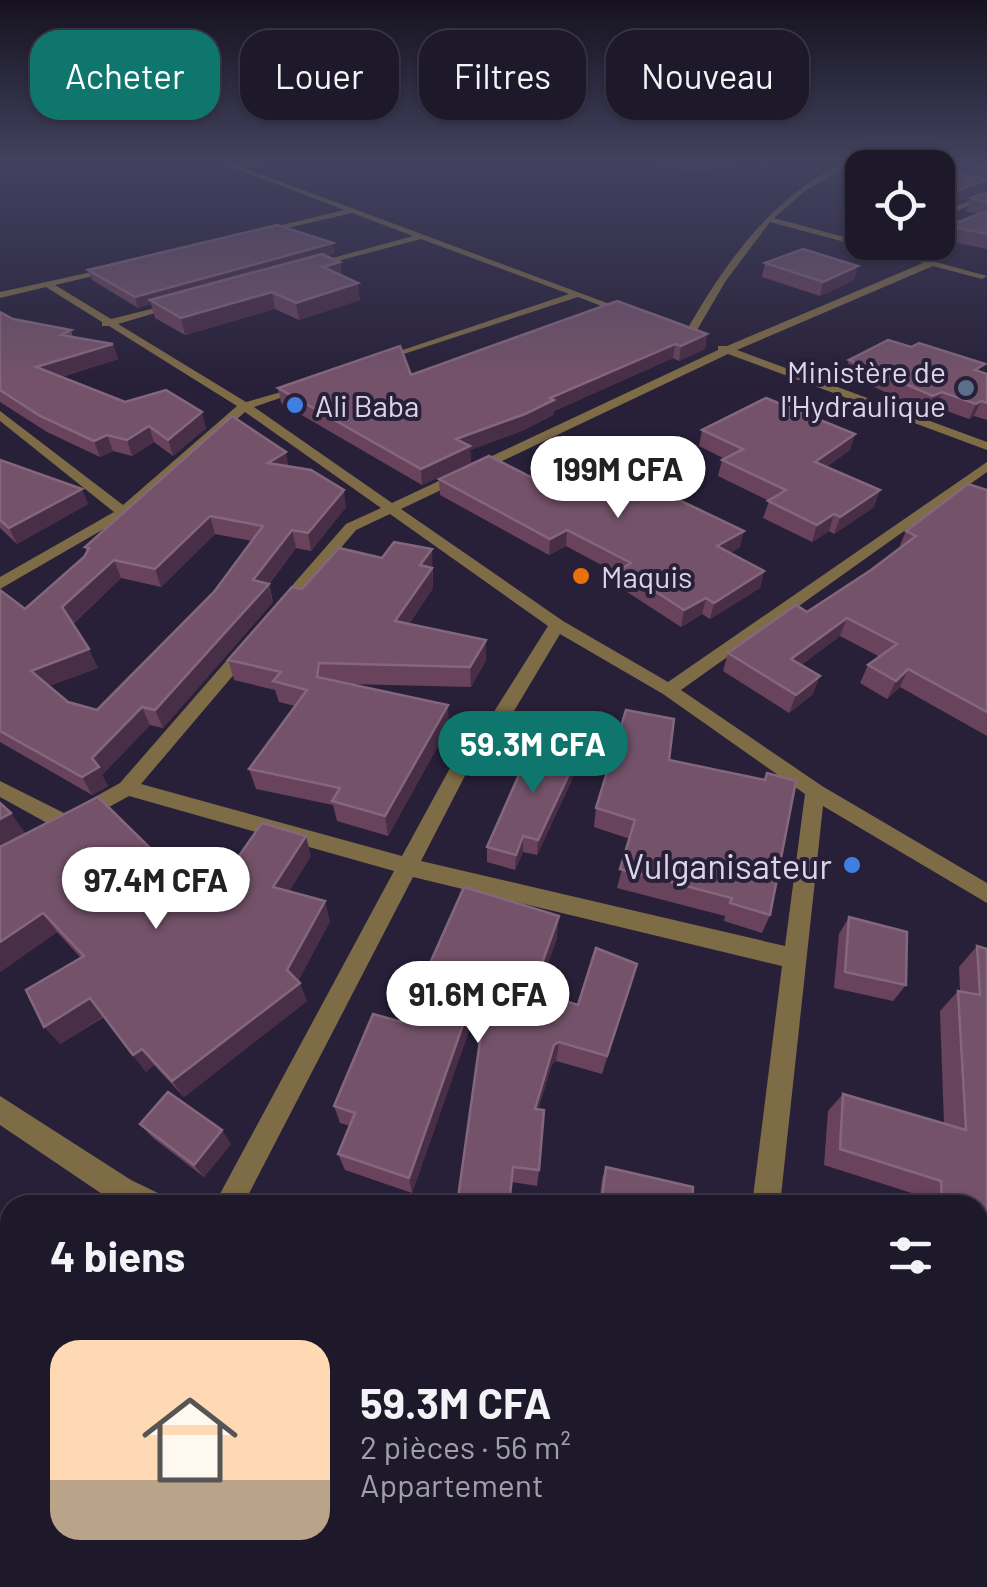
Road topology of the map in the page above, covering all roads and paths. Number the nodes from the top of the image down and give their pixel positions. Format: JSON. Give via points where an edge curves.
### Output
{"nodes":[{"id":1,"x":256,"y":233,"type":"edge"},
{"id":2,"x":419,"y":233,"type":"edge"},
{"id":3,"x":757,"y":233,"type":"edge"},
{"id":4,"x":424,"y":235,"type":"junction"},
{"id":5,"x":240,"y":237,"type":"edge"},
{"id":6,"x":921,"y":260,"type":"edge"},
{"id":7,"x":931,"y":263,"type":"junction"},
{"id":8,"x":124,"y":266,"type":"edge"},
{"id":9,"x":914,"y":270,"type":"junction"},
{"id":10,"x":293,"y":272,"type":"edge"},
{"id":11,"x":985,"y":275,"type":"edge"},
{"id":12,"x":969,"y":282,"type":"junction"},
{"id":13,"x":46,"y":284,"type":"junction"},
{"id":14,"x":987,"y":288,"type":"edge"},
{"id":15,"x":578,"y":294,"type":"junction"},
{"id":16,"x":0,"y":296,"type":"edge"},
{"id":17,"x":181,"y":303,"type":"edge"},
{"id":18,"x":634,"y":314,"type":"edge"},
{"id":19,"x":106,"y":324,"type":"junction"},
{"id":20,"x":670,"y":328,"type":"edge"},
{"id":21,"x":689,"y":334,"type":"junction"},
{"id":22,"x":702,"y":340,"type":"edge"},
{"id":23,"x":721,"y":347,"type":"junction"},
{"id":24,"x":375,"y":362,"type":"edge"},
{"id":25,"x":319,"y":381,"type":"edge"},
{"id":26,"x":246,"y":406,"type":"junction"},
{"id":27,"x":0,"y":415,"type":"edge"},
{"id":28,"x":987,"y":446,"type":"edge"},
{"id":29,"x":987,"y":466,"type":"edge"},
{"id":30,"x":393,"y":505,"type":"junction"},
{"id":31,"x":123,"y":512,"type":"junction"},
{"id":32,"x":2,"y":580,"type":"edge"},
{"id":33,"x":557,"y":624,"type":"junction"},
{"id":34,"x":669,"y":690,"type":"junction"},
{"id":35,"x":0,"y":788,"type":"edge"},
{"id":36,"x":127,"y":788,"type":"junction"},
{"id":37,"x":815,"y":791,"type":"junction"},
{"id":38,"x":410,"y":867,"type":"junction"},
{"id":39,"x":987,"y":894,"type":"edge"},
{"id":40,"x":796,"y":959,"type":"junction"},
{"id":41,"x":0,"y":1109,"type":"edge"},
{"id":42,"x":131,"y":1195,"type":"edge"},
{"id":43,"x":233,"y":1195,"type":"edge"},
{"id":44,"x":767,"y":1195,"type":"edge"}],
"edges":[{"from":1,"to":5,"type":"street"},
{"from":2,"to":4,"type":"street"},
{"from":3,"to":21,"type":"street","via":[[738,251]]},
{"from":4,"to":10,"type":"street"},
{"from":4,"to":15,"type":"street"},
{"from":6,"to":7,"type":"street"},
{"from":7,"to":9,"type":"street"},
{"from":7,"to":11,"type":"street"},
{"from":8,"to":13,"type":"street"},
{"from":9,"to":12,"type":"street"},
{"from":9,"to":23,"type":"street"},
{"from":11,"to":12,"type":"street"},
{"from":12,"to":14,"type":"street"},
{"from":13,"to":16,"type":"street"},
{"from":13,"to":19,"type":"street"},
{"from":15,"to":18,"type":"street"},
{"from":15,"to":24,"type":"street"},
{"from":17,"to":19,"type":"street"},
{"from":19,"to":26,"type":"street"},
{"from":20,"to":21,"type":"street"},
{"from":21,"to":22,"type":"street"},
{"from":23,"to":28,"type":"street"},
{"from":23,"to":30,"type":"street"},
{"from":25,"to":26,"type":"street"},
{"from":26,"to":30,"type":"street"},
{"from":26,"to":31,"type":"street"},
{"from":27,"to":31,"type":"street"},
{"from":29,"to":34,"type":"street"},
{"from":30,"to":33,"type":"street"},
{"from":30,"to":36,"type":"street","via":[[346,531]]},
{"from":31,"to":32,"type":"street"},
{"from":33,"to":34,"type":"street"},
{"from":33,"to":38,"type":"street","via":[[492,731],[464,762]]},
{"from":34,"to":37,"type":"street"},
{"from":35,"to":36,"type":"street","via":[[57,828]]},
{"from":36,"to":38,"type":"street"},
{"from":37,"to":39,"type":"street"},
{"from":37,"to":40,"type":"street"},
{"from":38,"to":40,"type":"street"},
{"from":38,"to":43,"type":"street"},
{"from":40,"to":44,"type":"street"},
{"from":41,"to":42,"type":"street"}]}
